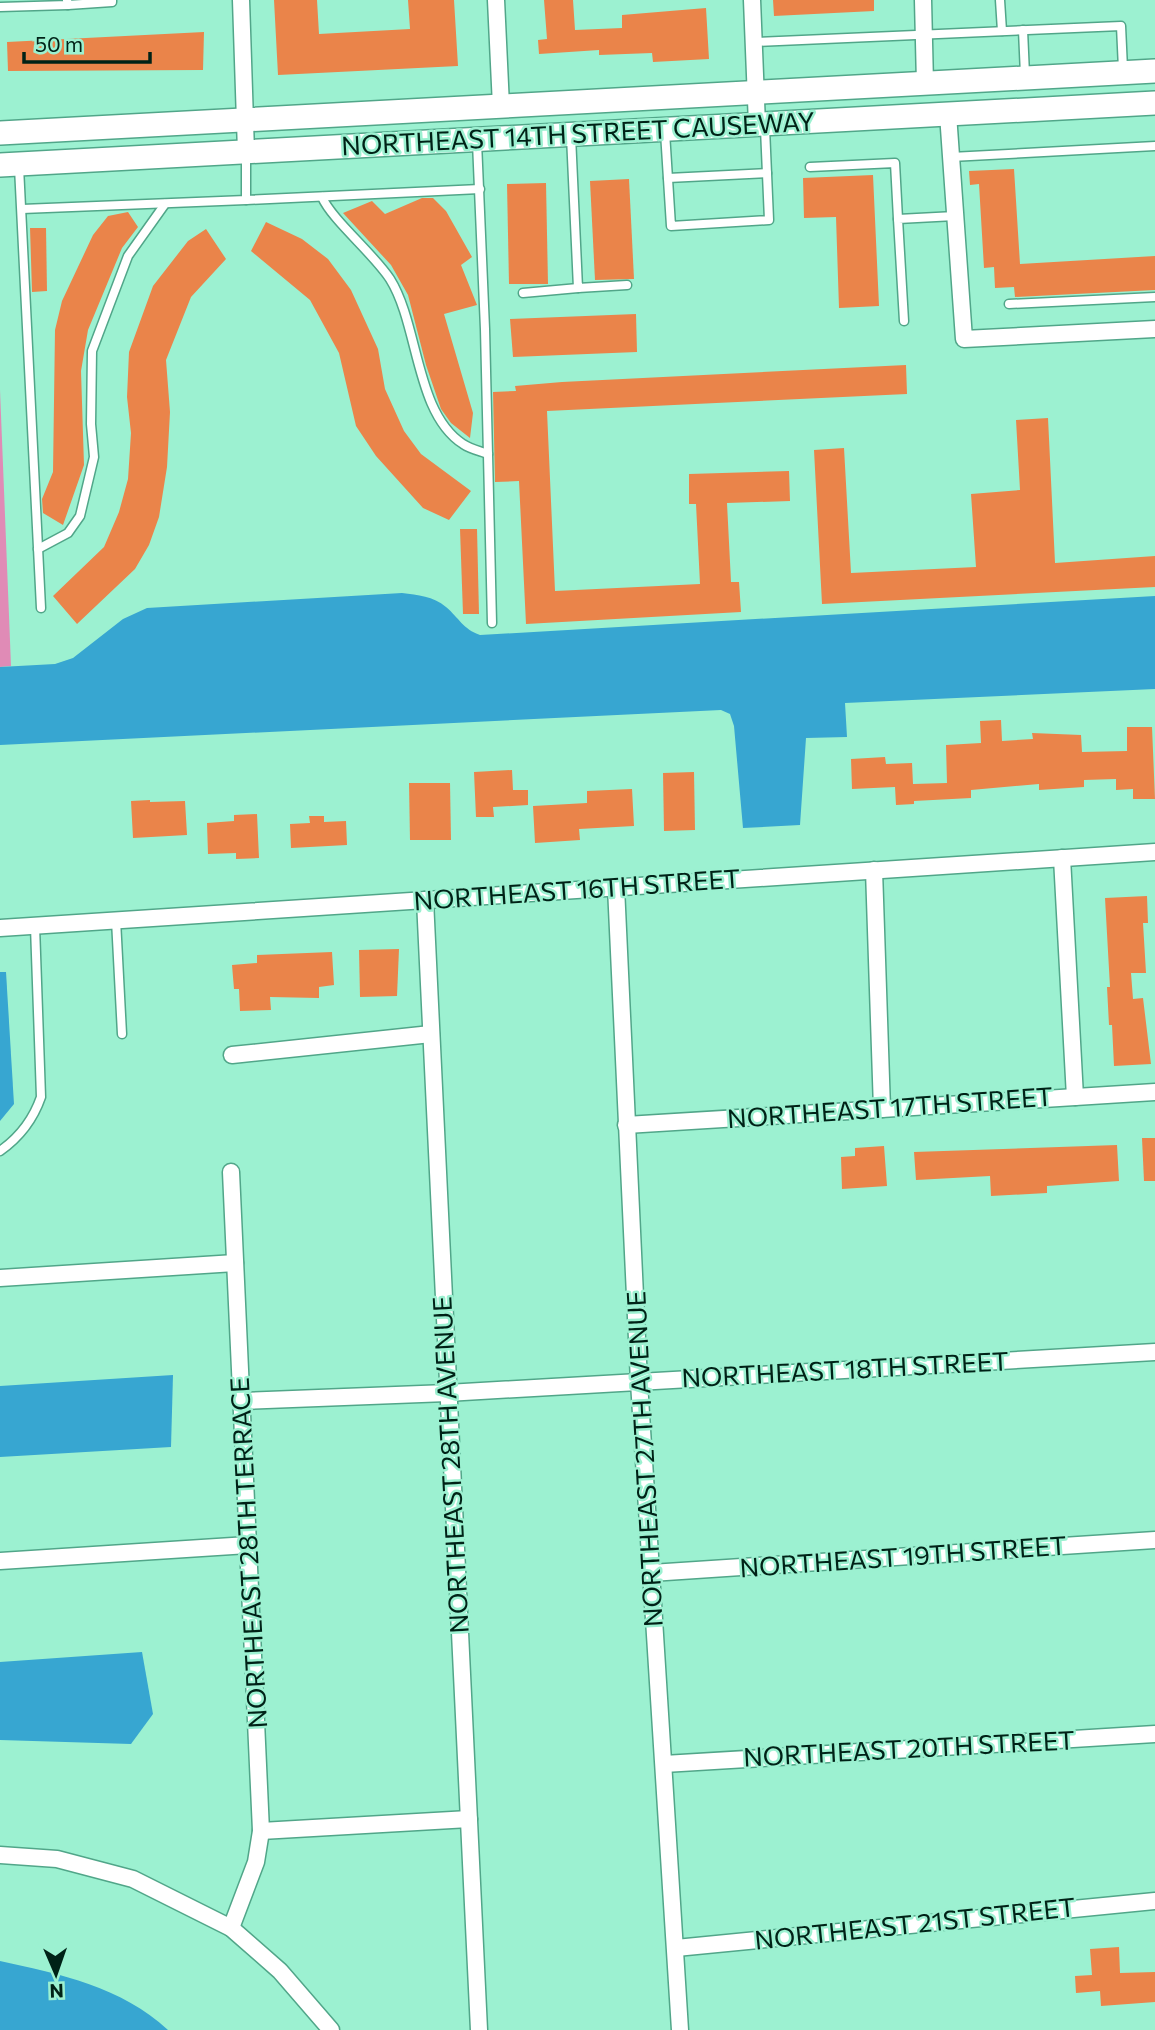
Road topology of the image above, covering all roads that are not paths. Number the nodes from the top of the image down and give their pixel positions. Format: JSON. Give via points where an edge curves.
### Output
{"nodes":[{"id":1,"x":112,"y":0,"type":"edge"},
{"id":2,"x":241,"y":0,"type":"edge"},
{"id":3,"x":496,"y":0,"type":"edge"},
{"id":4,"x":752,"y":0,"type":"edge"},
{"id":5,"x":923,"y":0,"type":"edge"},
{"id":6,"x":1000,"y":0,"type":"edge"},
{"id":7,"x":67,"y":2,"type":"edge"},
{"id":8,"x":0,"y":7,"type":"edge"},
{"id":9,"x":1023,"y":30,"type":"junction"},
{"id":10,"x":1002,"y":31,"type":"junction"},
{"id":11,"x":924,"y":35,"type":"junction"},
{"id":12,"x":754,"y":42,"type":"junction"},
{"id":13,"x":1155,"y":71,"type":"edge"},
{"id":14,"x":1123,"y":72,"type":"junction"},
{"id":15,"x":1017,"y":78,"type":"junction"},
{"id":16,"x":926,"y":83,"type":"junction"},
{"id":17,"x":756,"y":93,"type":"junction"},
{"id":18,"x":1155,"y":103,"type":"edge"},
{"id":19,"x":501,"y":106,"type":"junction"},
{"id":20,"x":948,"y":114,"type":"junction"},
{"id":21,"x":247,"y":120,"type":"junction"},
{"id":22,"x":761,"y":125,"type":"junction"},
{"id":23,"x":665,"y":129,"type":"junction"},
{"id":24,"x":0,"y":133,"type":"edge"},
{"id":25,"x":571,"y":133,"type":"junction"},
{"id":26,"x":541,"y":136,"type":"junction"},
{"id":27,"x":476,"y":139,"type":"junction"},
{"id":28,"x":1155,"y":146,"type":"edge"},
{"id":29,"x":246,"y":152,"type":"junction"},
{"id":30,"x":951,"y":157,"type":"junction"},
{"id":31,"x":10,"y":165,"type":"edge"},
{"id":32,"x":810,"y":167,"type":"dead end"},
{"id":33,"x":767,"y":173,"type":"junction"},
{"id":34,"x":668,"y":178,"type":"junction"},
{"id":35,"x":480,"y":189,"type":"junction"},
{"id":36,"x":322,"y":197,"type":"junction"},
{"id":37,"x":246,"y":200,"type":"junction"},
{"id":38,"x":165,"y":204,"type":"junction"},
{"id":39,"x":22,"y":209,"type":"junction"},
{"id":40,"x":955,"y":216,"type":"junction"},
{"id":41,"x":898,"y":219,"type":"junction"},
{"id":42,"x":627,"y":285,"type":"dead end"},
{"id":43,"x":578,"y":288,"type":"junction"},
{"id":44,"x":523,"y":293,"type":"dead end"},
{"id":45,"x":1155,"y":297,"type":"edge"},
{"id":46,"x":1009,"y":304,"type":"dead end"},
{"id":47,"x":904,"y":321,"type":"dead end"},
{"id":48,"x":1155,"y":329,"type":"edge"},
{"id":49,"x":488,"y":454,"type":"junction"},
{"id":50,"x":38,"y":549,"type":"junction"},
{"id":51,"x":41,"y":608,"type":"dead end"},
{"id":52,"x":492,"y":623,"type":"dead end"},
{"id":53,"x":1155,"y":852,"type":"edge"},
{"id":54,"x":1062,"y":858,"type":"junction"},
{"id":55,"x":874,"y":870,"type":"junction"},
{"id":56,"x":616,"y":887,"type":"junction"},
{"id":57,"x":425,"y":900,"type":"junction"},
{"id":58,"x":116,"y":920,"type":"junction"},
{"id":59,"x":35,"y":926,"type":"junction"},
{"id":60,"x":0,"y":928,"type":"edge"},
{"id":61,"x":121,"y":1034,"type":"dead end"},
{"id":62,"x":431,"y":1034,"type":"junction"},
{"id":63,"x":232,"y":1055,"type":"dead end"},
{"id":64,"x":1155,"y":1092,"type":"edge"},
{"id":65,"x":1075,"y":1097,"type":"junction"},
{"id":66,"x":882,"y":1109,"type":"junction"},
{"id":67,"x":626,"y":1125,"type":"junction"},
{"id":68,"x":0,"y":1151,"type":"edge"},
{"id":69,"x":231,"y":1172,"type":"dead end"},
{"id":70,"x":235,"y":1263,"type":"junction"},
{"id":71,"x":0,"y":1278,"type":"edge"},
{"id":72,"x":1155,"y":1352,"type":"edge"},
{"id":73,"x":639,"y":1382,"type":"junction"},
{"id":74,"x":447,"y":1393,"type":"junction"},
{"id":75,"x":242,"y":1401,"type":"junction"},
{"id":76,"x":1155,"y":1540,"type":"edge"},
{"id":77,"x":248,"y":1545,"type":"junction"},
{"id":78,"x":0,"y":1561,"type":"edge"},
{"id":79,"x":651,"y":1573,"type":"junction"},
{"id":80,"x":1155,"y":1734,"type":"edge"},
{"id":81,"x":664,"y":1764,"type":"junction"},
{"id":82,"x":470,"y":1819,"type":"junction"},
{"id":83,"x":261,"y":1830,"type":"junction"},
{"id":84,"x":0,"y":1855,"type":"edge"},
{"id":85,"x":1155,"y":1901,"type":"edge"},
{"id":86,"x":231,"y":1928,"type":"junction"},
{"id":87,"x":676,"y":1948,"type":"junction"},
{"id":88,"x":331,"y":2030,"type":"edge"},
{"id":89,"x":480,"y":2030,"type":"edge"},
{"id":90,"x":680,"y":2030,"type":"edge"}],
"edges":[{"from":1,"to":7,"type":"lane"},
{"from":2,"to":21,"type":"street"},
{"from":3,"to":19,"type":"street"},
{"from":4,"to":12,"type":"street"},
{"from":5,"to":11,"type":"street"},
{"from":6,"to":10,"type":"lane"},
{"from":7,"to":8,"type":"lane"},
{"from":9,"to":10,"type":"lane"},
{"from":9,"to":14,"type":"lane","via":[[1121,26]]},
{"from":9,"to":15,"type":"lane"},
{"from":10,"to":11,"type":"lane"},
{"from":11,"to":12,"type":"lane"},
{"from":11,"to":16,"type":"street"},
{"from":12,"to":17,"type":"street"},
{"from":13,"to":14,"type":"main road","name":"NORTHEAST 14TH STREET CAUSEWAY"},
{"from":14,"to":15,"type":"main road","name":"NORTHEAST 14TH STREET CAUSEWAY"},
{"from":15,"to":16,"type":"main road","name":"NORTHEAST 14TH STREET CAUSEWAY"},
{"from":15,"to":20,"type":"main road","via":[[964,95]]},
{"from":16,"to":17,"type":"main road","name":"NORTHEAST 14TH STREET CAUSEWAY"},
{"from":17,"to":19,"type":"main road","name":"NORTHEAST 14TH STREET CAUSEWAY"},
{"from":17,"to":22,"type":"street"},
{"from":18,"to":20,"type":"main road","name":"NORTHEAST 14TH STREET CAUSEWAY"},
{"from":19,"to":21,"type":"main road","name":"NORTHEAST 14TH STREET CAUSEWAY"},
{"from":19,"to":26,"type":"main road","via":[[517,124]]},
{"from":20,"to":22,"type":"main road","name":"NORTHEAST 14TH STREET CAUSEWAY"},
{"from":20,"to":30,"type":"street"},
{"from":21,"to":24,"type":"main road","name":"NORTHEAST 14TH STREET CAUSEWAY"},
{"from":21,"to":29,"type":"street"},
{"from":22,"to":23,"type":"main road","name":"NORTHEAST 14TH STREET CAUSEWAY"},
{"from":22,"to":33,"type":"lane"},
{"from":23,"to":25,"type":"main road","name":"NORTHEAST 14TH STREET CAUSEWAY"},
{"from":23,"to":34,"type":"lane"},
{"from":25,"to":26,"type":"main road","name":"NORTHEAST 14TH STREET CAUSEWAY"},
{"from":25,"to":43,"type":"lane"},
{"from":26,"to":27,"type":"main road","name":"NORTHEAST 14TH STREET CAUSEWAY"},
{"from":27,"to":29,"type":"main road","name":"NORTHEAST 14TH STREET CAUSEWAY"},
{"from":27,"to":35,"type":"lane"},
{"from":28,"to":30,"type":"lane"},
{"from":29,"to":31,"type":"main road","name":"NORTHEAST 14TH STREET CAUSEWAY"},
{"from":29,"to":37,"type":"lane"},
{"from":30,"to":40,"type":"street"},
{"from":31,"to":39,"type":"lane"},
{"from":32,"to":41,"type":"lane","via":[[895,163]]},
{"from":33,"to":34,"type":"lane"},
{"from":33,"to":34,"type":"lane","via":[[769,220],[671,226]]},
{"from":35,"to":36,"type":"lane"},
{"from":35,"to":49,"type":"lane"},
{"from":36,"to":37,"type":"lane"},
{"from":36,"to":49,"type":"lane","via":[[391,281],[408,319],[422,381],[439,417],[462,444]]},
{"from":37,"to":38,"type":"lane"},
{"from":38,"to":39,"type":"lane"},
{"from":38,"to":50,"type":"lane","via":[[128,256],[92,351],[94,457],[80,516],[68,533]]},
{"from":39,"to":50,"type":"lane"},
{"from":40,"to":41,"type":"lane"},
{"from":40,"to":48,"type":"street","via":[[964,339]]},
{"from":41,"to":47,"type":"lane"},
{"from":42,"to":43,"type":"lane"},
{"from":43,"to":44,"type":"lane"},
{"from":45,"to":46,"type":"lane"},
{"from":49,"to":52,"type":"lane"},
{"from":50,"to":51,"type":"lane"},
{"from":53,"to":54,"type":"street","name":"NORTHEAST 16TH STREET"},
{"from":54,"to":55,"type":"street","name":"NORTHEAST 16TH STREET"},
{"from":54,"to":65,"type":"street"},
{"from":55,"to":56,"type":"street","name":"NORTHEAST 16TH STREET"},
{"from":55,"to":66,"type":"street"},
{"from":56,"to":57,"type":"street","name":"NORTHEAST 16TH STREET"},
{"from":56,"to":67,"type":"street","name":"NORTHEAST 27TH AVENUE"},
{"from":57,"to":58,"type":"street","name":"NORTHEAST 16TH STREET"},
{"from":57,"to":62,"type":"street","name":"NORTHEAST 28TH AVENUE"},
{"from":58,"to":59,"type":"street","name":"NORTHEAST 16TH STREET"},
{"from":58,"to":61,"type":"lane"},
{"from":59,"to":60,"type":"street","name":"NORTHEAST 16TH STREET"},
{"from":59,"to":68,"type":"lane","via":[[41,1097],[21,1134]]},
{"from":62,"to":63,"type":"street"},
{"from":62,"to":74,"type":"street","name":"NORTHEAST 28TH AVENUE"},
{"from":64,"to":65,"type":"street","name":"NORTHEAST 17TH STREET"},
{"from":65,"to":66,"type":"street","name":"NORTHEAST 17TH STREET"},
{"from":66,"to":67,"type":"street","name":"NORTHEAST 17TH STREET"},
{"from":67,"to":73,"type":"street","name":"NORTHEAST 27TH AVENUE"},
{"from":69,"to":70,"type":"street","name":"NORTHEAST 28TH TERRACE"},
{"from":70,"to":71,"type":"street"},
{"from":70,"to":75,"type":"street","name":"NORTHEAST 28TH TERRACE"},
{"from":72,"to":73,"type":"street","name":"NORTHEAST 18TH STREET"},
{"from":73,"to":74,"type":"street","name":"NORTHEAST 18TH STREET"},
{"from":73,"to":79,"type":"street","name":"NORTHEAST 27TH AVENUE"},
{"from":74,"to":75,"type":"street","name":"NORTHEAST 18TH STREET"},
{"from":74,"to":82,"type":"street","name":"NORTHEAST 28TH AVENUE"},
{"from":75,"to":77,"type":"street","name":"NORTHEAST 28TH TERRACE"},
{"from":76,"to":79,"type":"street","name":"NORTHEAST 19TH STREET"},
{"from":77,"to":78,"type":"street"},
{"from":77,"to":83,"type":"street","name":"NORTHEAST 28TH TERRACE"},
{"from":79,"to":81,"type":"street","name":"NORTHEAST 27TH AVENUE"},
{"from":80,"to":81,"type":"street","name":"NORTHEAST 20TH STREET"},
{"from":81,"to":87,"type":"street","name":"NORTHEAST 27TH AVENUE"},
{"from":82,"to":83,"type":"street"},
{"from":82,"to":89,"type":"street","name":"NORTHEAST 28TH AVENUE"},
{"from":83,"to":86,"type":"street","name":"NORTHEAST 28TH TERRACE","via":[[256,1863]]},
{"from":84,"to":86,"type":"street","via":[[57,1859],[133,1879]]},
{"from":85,"to":87,"type":"street","name":"NORTHEAST 21ST STREET"},
{"from":86,"to":88,"type":"street","via":[[280,1971]]},
{"from":87,"to":90,"type":"street","name":"NORTHEAST 27TH AVENUE"}]}
